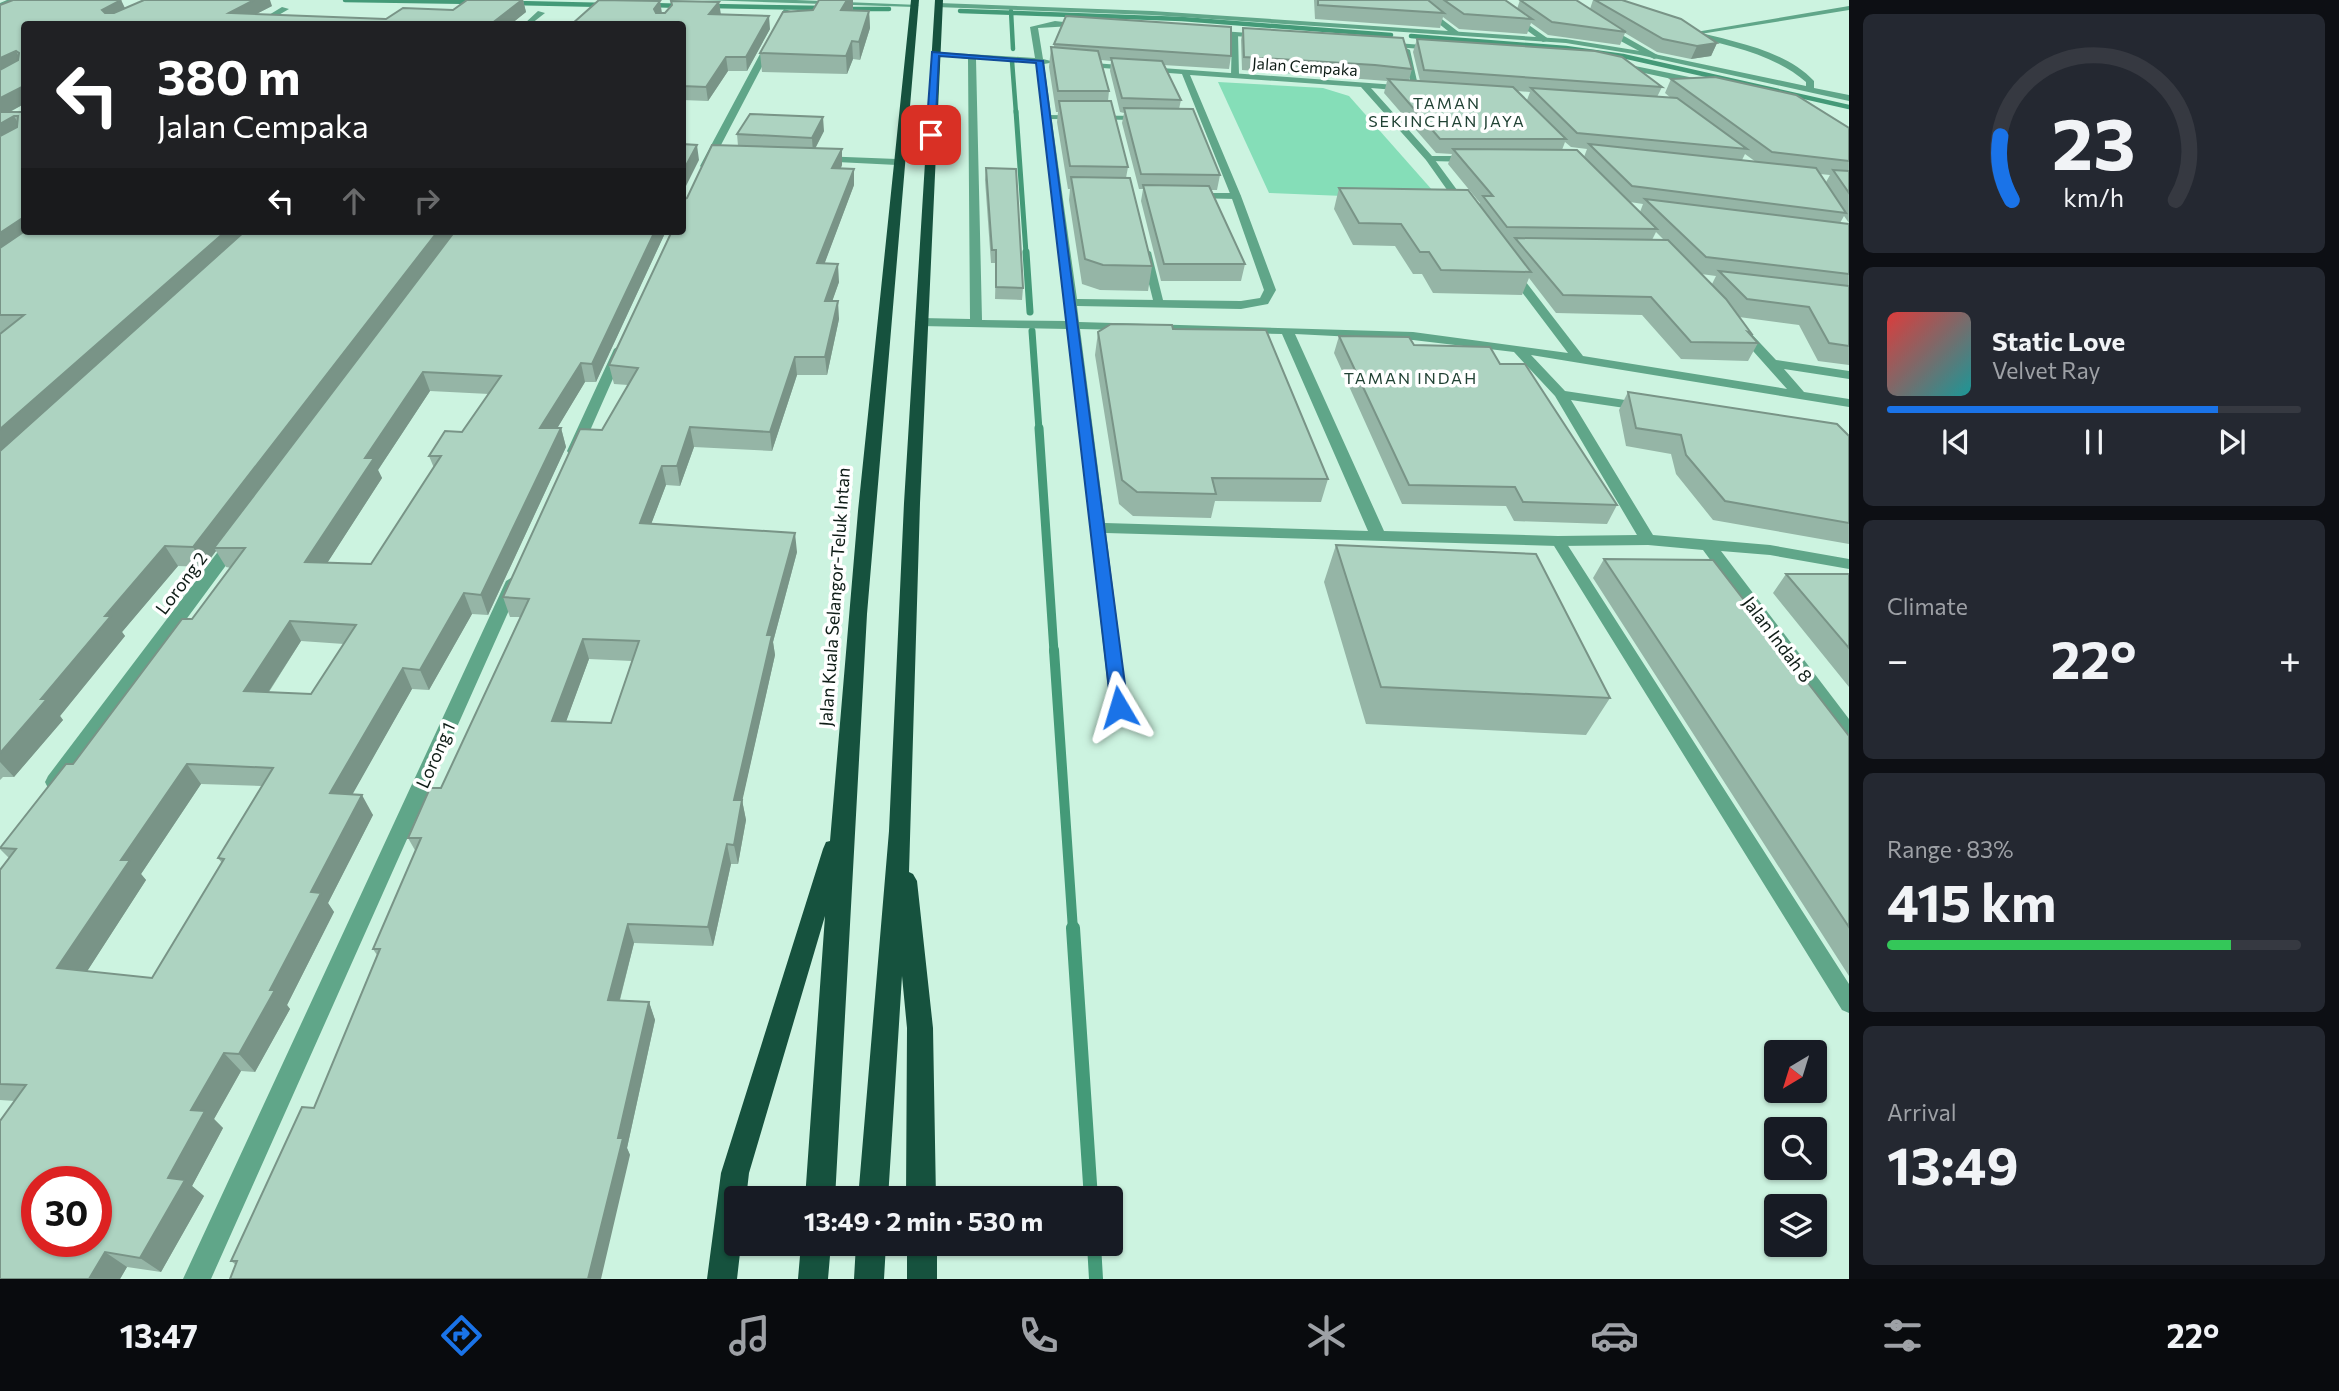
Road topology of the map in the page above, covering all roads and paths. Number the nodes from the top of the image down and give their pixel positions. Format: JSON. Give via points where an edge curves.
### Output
{"nodes":[{"id":1,"x":13,"y":0,"type":"edge"},
{"id":2,"x":706,"y":0,"type":"edge"},
{"id":3,"x":1413,"y":0,"type":"edge"},
{"id":4,"x":1489,"y":0,"type":"edge"},
{"id":5,"x":915,"y":2,"type":"edge"},
{"id":6,"x":939,"y":3,"type":"edge"},
{"id":7,"x":0,"y":5,"type":"edge"},
{"id":8,"x":1849,"y":8,"type":"edge"},
{"id":9,"x":285,"y":9,"type":"dead end"},
{"id":10,"x":788,"y":11,"type":"edge"},
{"id":11,"x":541,"y":13,"type":"dead end"},
{"id":12,"x":263,"y":21,"type":"edge"},
{"id":13,"x":531,"y":21,"type":"edge"},
{"id":14,"x":1598,"y":25,"type":"edge"},
{"id":15,"x":1097,"y":26,"type":"edge"},
{"id":16,"x":1401,"y":29,"type":"junction"},
{"id":17,"x":1684,"y":30,"type":"edge"},
{"id":18,"x":1194,"y":32,"type":"edge"},
{"id":19,"x":1456,"y":33,"type":"junction"},
{"id":20,"x":1694,"y":33,"type":"junction"},
{"id":21,"x":1235,"y":34,"type":"junction"},
{"id":22,"x":1274,"y":37,"type":"edge"},
{"id":23,"x":1546,"y":40,"type":"junction"},
{"id":24,"x":1366,"y":43,"type":"edge"},
{"id":25,"x":1405,"y":46,"type":"junction"},
{"id":26,"x":1447,"y":49,"type":"edge"},
{"id":27,"x":935,"y":54,"type":"junction"},
{"id":28,"x":972,"y":56,"type":"junction"},
{"id":29,"x":1657,"y":57,"type":"junction"},
{"id":30,"x":1040,"y":61,"type":"junction"},
{"id":31,"x":1102,"y":66,"type":"junction"},
{"id":32,"x":1185,"y":72,"type":"junction"},
{"id":33,"x":1235,"y":75,"type":"junction"},
{"id":34,"x":1105,"y":79,"type":"edge"},
{"id":35,"x":1640,"y":82,"type":"edge"},
{"id":36,"x":1364,"y":85,"type":"junction"},
{"id":37,"x":1720,"y":87,"type":"edge"},
{"id":38,"x":1416,"y":88,"type":"junction"},
{"id":39,"x":1430,"y":89,"type":"edge"},
{"id":40,"x":1810,"y":89,"type":"junction"},
{"id":41,"x":1849,"y":98,"type":"edge"},
{"id":42,"x":1111,"y":105,"type":"edge"},
{"id":43,"x":1049,"y":117,"type":"junction"},
{"id":44,"x":1115,"y":118,"type":"junction"},
{"id":45,"x":1152,"y":118,"type":"edge"},
{"id":46,"x":1190,"y":119,"type":"edge"},
{"id":47,"x":1202,"y":119,"type":"junction"},
{"id":48,"x":1118,"y":131,"type":"edge"},
{"id":49,"x":696,"y":153,"type":"edge"},
{"id":50,"x":710,"y":154,"type":"junction"},
{"id":51,"x":723,"y":154,"type":"edge"},
{"id":52,"x":804,"y":158,"type":"edge"},
{"id":53,"x":1429,"y":158,"type":"junction"},
{"id":54,"x":1482,"y":159,"type":"edge"},
{"id":55,"x":897,"y":162,"type":"junction"},
{"id":56,"x":699,"y":177,"type":"edge"},
{"id":57,"x":1185,"y":195,"type":"edge"},
{"id":58,"x":1236,"y":195,"type":"junction"},
{"id":59,"x":1473,"y":218,"type":"edge"},
{"id":60,"x":1143,"y":236,"type":"edge"},
{"id":61,"x":1504,"y":260,"type":"edge"},
{"id":62,"x":1069,"y":302,"type":"junction"},
{"id":63,"x":1159,"y":304,"type":"junction"},
{"id":64,"x":1728,"y":317,"type":"edge"},
{"id":65,"x":921,"y":322,"type":"junction"},
{"id":66,"x":976,"y":323,"type":"junction"},
{"id":67,"x":1072,"y":326,"type":"junction"},
{"id":68,"x":1287,"y":330,"type":"junction"},
{"id":69,"x":627,"y":333,"type":"edge"},
{"id":70,"x":1518,"y":349,"type":"junction"},
{"id":71,"x":1580,"y":360,"type":"junction"},
{"id":72,"x":1774,"y":364,"type":"junction"},
{"id":73,"x":1849,"y":374,"type":"edge"},
{"id":74,"x":1561,"y":394,"type":"junction"},
{"id":75,"x":1800,"y":395,"type":"junction"},
{"id":76,"x":1849,"y":403,"type":"edge"},
{"id":77,"x":1657,"y":408,"type":"edge"},
{"id":78,"x":564,"y":472,"type":"edge"},
{"id":79,"x":246,"y":525,"type":"edge"},
{"id":80,"x":1098,"y":528,"type":"junction"},
{"id":81,"x":1379,"y":537,"type":"junction"},
{"id":82,"x":1648,"y":540,"type":"junction"},
{"id":83,"x":1558,"y":541,"type":"junction"},
{"id":84,"x":1707,"y":545,"type":"junction"},
{"id":85,"x":524,"y":560,"type":"edge"},
{"id":86,"x":1849,"y":564,"type":"edge"},
{"id":87,"x":1119,"y":707,"type":"dead end"},
{"id":88,"x":1849,"y":733,"type":"edge"},
{"id":89,"x":47,"y":792,"type":"edge"},
{"id":90,"x":843,"y":818,"type":"junction"},
{"id":91,"x":900,"y":831,"type":"junction"},
{"id":92,"x":1849,"y":1003,"type":"edge"},
{"id":93,"x":821,"y":1186,"type":"edge"},
{"id":94,"x":874,"y":1186,"type":"edge"},
{"id":95,"x":921,"y":1186,"type":"edge"},
{"id":96,"x":815,"y":1256,"type":"edge"},
{"id":97,"x":870,"y":1256,"type":"edge"},
{"id":98,"x":922,"y":1256,"type":"edge"},
{"id":99,"x":197,"y":1279,"type":"edge"},
{"id":100,"x":722,"y":1279,"type":"edge"},
{"id":101,"x":813,"y":1279,"type":"edge"},
{"id":102,"x":869,"y":1279,"type":"edge"},
{"id":103,"x":922,"y":1279,"type":"edge"}],
"edges":[{"from":1,"to":7,"type":"street"},
{"from":2,"to":5,"type":"street"},
{"from":3,"to":19,"type":"street"},
{"from":4,"to":23,"type":"street"},
{"from":5,"to":55,"type":"highway","name":"Jalan Kuala Selangor-Teluk Intan"},
{"from":6,"to":16,"type":"street"},
{"from":6,"to":27,"type":"highway"},
{"from":8,"to":20,"type":"street"},
{"from":9,"to":12,"type":"street"},
{"from":10,"to":50,"type":"street"},
{"from":11,"to":13,"type":"street"},
{"from":14,"to":29,"type":"street"},
{"from":15,"to":30,"type":"street","via":[[1055,23],[1034,27]]},
{"from":16,"to":19,"type":"street"},
{"from":16,"to":25,"type":"street"},
{"from":17,"to":20,"type":"street"},
{"from":18,"to":21,"type":"street"},
{"from":19,"to":23,"type":"street"},
{"from":20,"to":40,"type":"street","via":[[1799,70],[1810,81]]},
{"from":21,"to":22,"type":"street"},
{"from":21,"to":33,"type":"lane"},
{"from":23,"to":29,"type":"street"},
{"from":24,"to":25,"type":"street"},
{"from":25,"to":26,"type":"street"},
{"from":25,"to":38,"type":"lane"},
{"from":27,"to":28,"type":"street","name":"Jalan Cempaka"},
{"from":27,"to":65,"type":"highway"},
{"from":28,"to":30,"type":"street","name":"Jalan Cempaka"},
{"from":28,"to":66,"type":"street"},
{"from":29,"to":40,"type":"street"},
{"from":30,"to":31,"type":"street","name":"Jalan Cempaka"},
{"from":30,"to":43,"type":"street"},
{"from":31,"to":32,"type":"street","name":"Jalan Cempaka"},
{"from":31,"to":34,"type":"lane"},
{"from":32,"to":33,"type":"street","name":"Jalan Cempaka"},
{"from":32,"to":47,"type":"street"},
{"from":33,"to":36,"type":"street","name":"Jalan Cempaka"},
{"from":35,"to":37,"type":"street","via":[[1613,64]]},
{"from":36,"to":38,"type":"street","name":"Jalan Cempaka"},
{"from":36,"to":53,"type":"street"},
{"from":38,"to":39,"type":"street","name":"Jalan Cempaka"},
{"from":40,"to":41,"type":"street"},
{"from":42,"to":44,"type":"lane"},
{"from":43,"to":44,"type":"lane"},
{"from":43,"to":62,"type":"street","via":[[1063,195]]},
{"from":44,"to":45,"type":"lane"},
{"from":44,"to":48,"type":"lane"},
{"from":46,"to":47,"type":"lane"},
{"from":47,"to":58,"type":"street"},
{"from":49,"to":50,"type":"street"},
{"from":50,"to":51,"type":"street"},
{"from":50,"to":56,"type":"street"},
{"from":52,"to":55,"type":"street"},
{"from":53,"to":54,"type":"lane"},
{"from":53,"to":59,"type":"street"},
{"from":55,"to":90,"type":"highway","name":"Jalan Kuala Selangor-Teluk Intan"},
{"from":57,"to":58,"type":"lane"},
{"from":58,"to":63,"type":"street","via":[[1270,290],[1264,301]]},
{"from":60,"to":63,"type":"lane"},
{"from":61,"to":71,"type":"street"},
{"from":62,"to":63,"type":"street"},
{"from":62,"to":67,"type":"street"},
{"from":64,"to":72,"type":"street"},
{"from":65,"to":66,"type":"street"},
{"from":65,"to":91,"type":"highway"},
{"from":66,"to":67,"type":"street"},
{"from":67,"to":68,"type":"street"},
{"from":67,"to":80,"type":"street"},
{"from":68,"to":70,"type":"street","via":[[1413,336]]},
{"from":68,"to":81,"type":"street"},
{"from":69,"to":78,"type":"street"},
{"from":70,"to":71,"type":"street"},
{"from":70,"to":74,"type":"street"},
{"from":71,"to":75,"type":"street"},
{"from":72,"to":73,"type":"street"},
{"from":72,"to":75,"type":"street"},
{"from":74,"to":77,"type":"street"},
{"from":74,"to":82,"type":"street"},
{"from":75,"to":76,"type":"street"},
{"from":79,"to":89,"type":"street","name":"Lorong 2"},
{"from":80,"to":81,"type":"street"},
{"from":80,"to":87,"type":"street"},
{"from":81,"to":83,"type":"street"},
{"from":82,"to":83,"type":"street"},
{"from":82,"to":84,"type":"street"},
{"from":83,"to":92,"type":"lane"},
{"from":84,"to":86,"type":"street"},
{"from":84,"to":88,"type":"street","name":"Jalan Indah 8"},
{"from":85,"to":99,"type":"street","name":"Lorong 1"},
{"from":90,"to":93,"type":"highway","name":"Jalan Kuala Selangor-Teluk Intan"},
{"from":90,"to":100,"type":"highway","via":[[734,1173]]},
{"from":91,"to":94,"type":"highway"},
{"from":91,"to":95,"type":"highway","via":[[920,1028]]},
{"from":96,"to":101,"type":"highway"},
{"from":97,"to":102,"type":"highway"},
{"from":98,"to":103,"type":"highway"}]}
